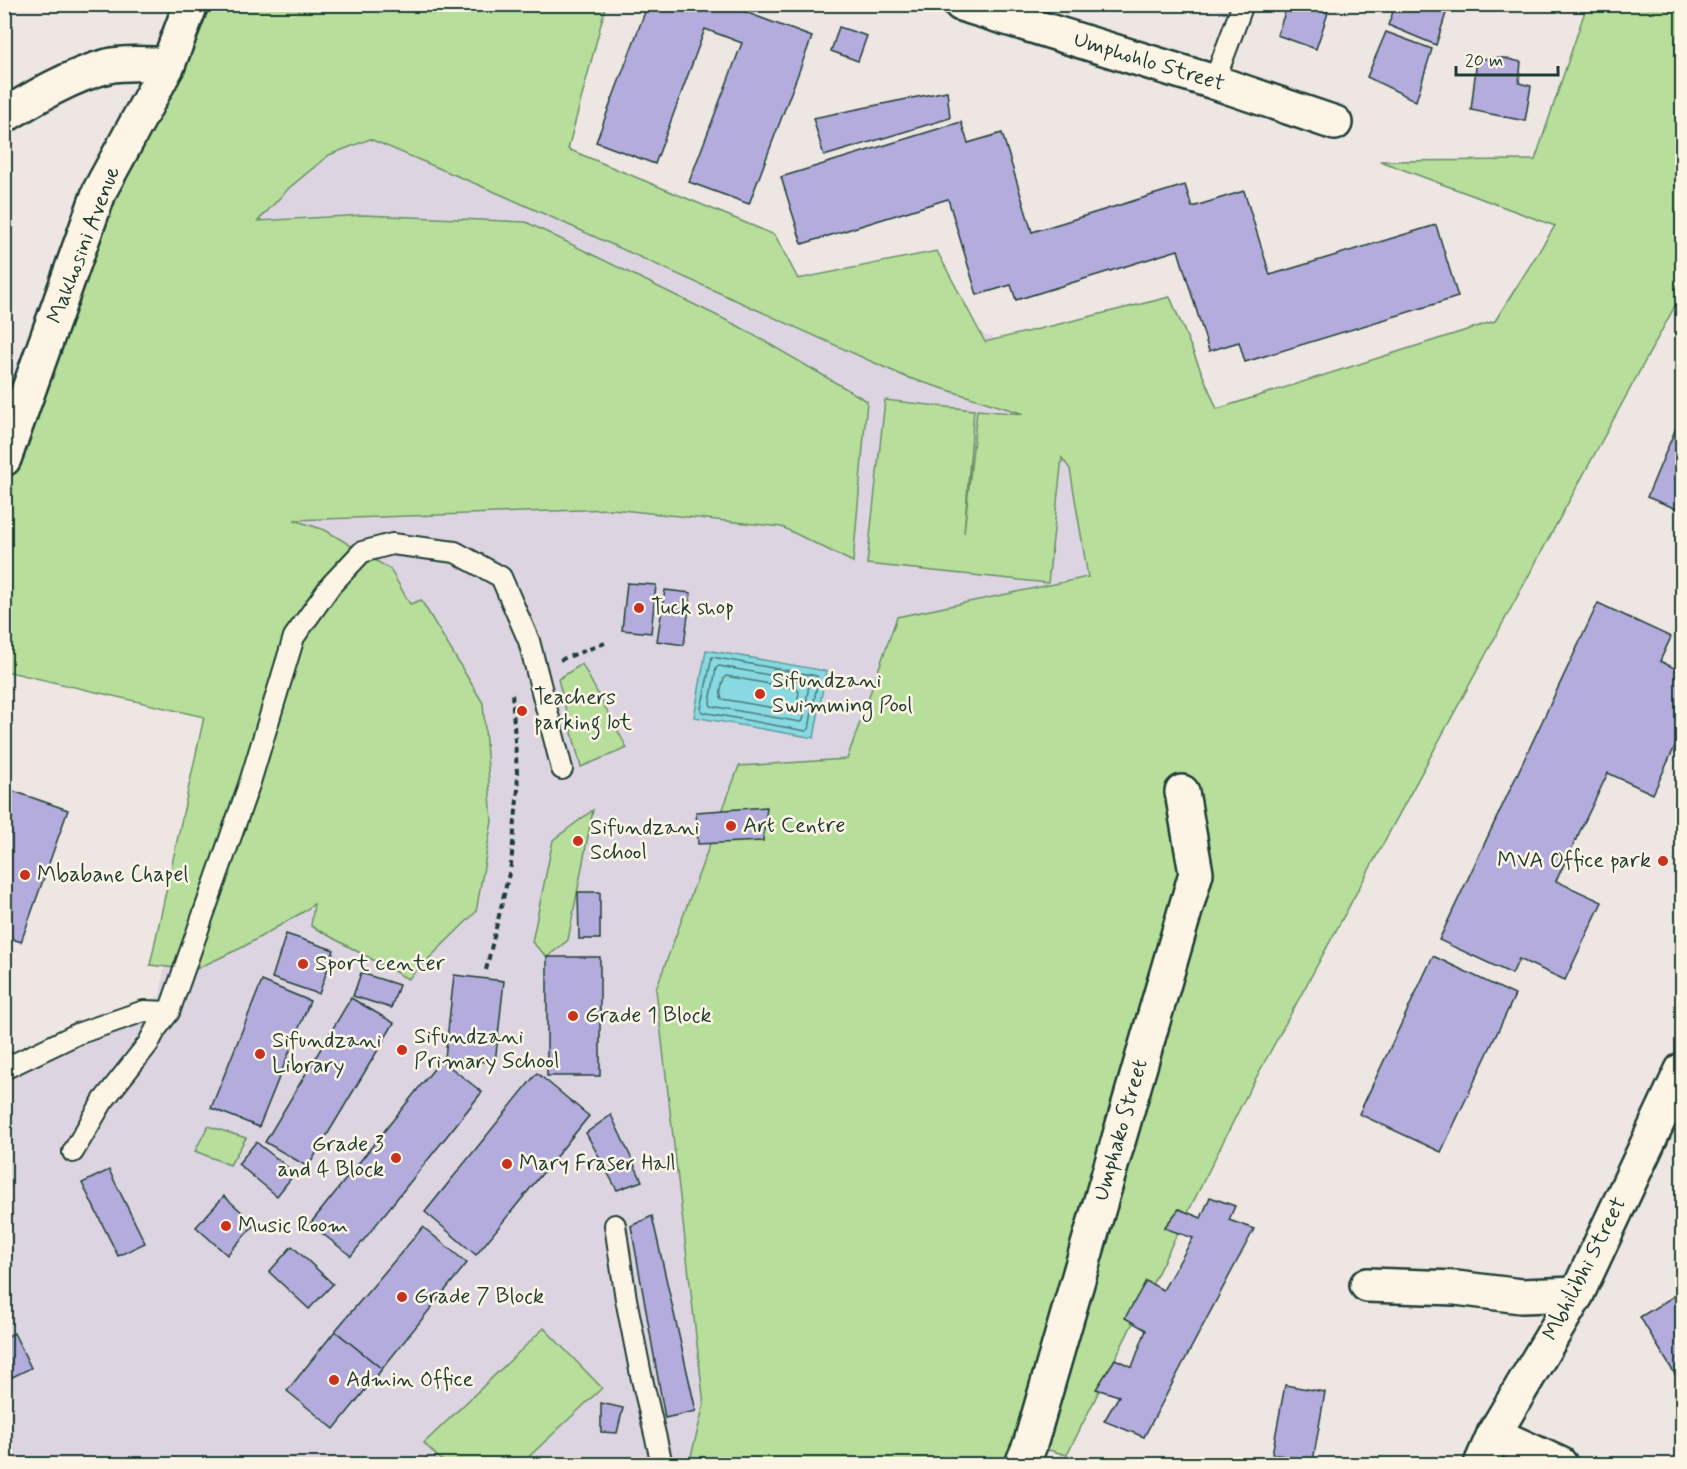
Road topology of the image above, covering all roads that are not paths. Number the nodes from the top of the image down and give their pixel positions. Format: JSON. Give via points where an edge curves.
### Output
{"nodes":[{"id":1,"x":191,"y":4,"type":"edge"},
{"id":2,"x":961,"y":4,"type":"edge"},
{"id":3,"x":1243,"y":4,"type":"edge"},
{"id":4,"x":168,"y":65,"type":"junction"},
{"id":5,"x":1214,"y":81,"type":"junction"},
{"id":6,"x":4,"y":116,"type":"edge"},
{"id":7,"x":1335,"y":123,"type":"dead end"},
{"id":8,"x":4,"y":459,"type":"edge"},
{"id":9,"x":562,"y":769,"type":"dead end"},
{"id":10,"x":1182,"y":792,"type":"dead end"},
{"id":11,"x":169,"y":1012,"type":"junction"},
{"id":12,"x":4,"y":1069,"type":"edge"},
{"id":13,"x":1683,"y":1070,"type":"edge"},
{"id":14,"x":74,"y":1152,"type":"dead end"},
{"id":15,"x":615,"y":1226,"type":"dead end"},
{"id":16,"x":1368,"y":1285,"type":"dead end"},
{"id":17,"x":1577,"y":1293,"type":"junction"},
{"id":18,"x":1494,"y":1434,"type":"junction"},
{"id":19,"x":662,"y":1464,"type":"edge"},
{"id":20,"x":1022,"y":1464,"type":"edge"},
{"id":21,"x":1481,"y":1464,"type":"edge"},
{"id":22,"x":1560,"y":1464,"type":"edge"}],
"edges":[{"from":1,"to":4,"type":"street","name":"Makhosini Avenue"},
{"from":2,"to":5,"type":"street","name":"Umphohlo Street"},
{"from":3,"to":5,"type":"lane"},
{"from":4,"to":6,"type":"street","via":[[108,66],[68,81]]},
{"from":4,"to":8,"type":"street","name":"Makhosini Avenue","via":[[100,190]]},
{"from":5,"to":7,"type":"street","name":"Umphohlo Street"},
{"from":9,"to":11,"type":"lane","via":[[530,641],[501,577],[455,552],[392,544],[362,552],[331,585],[294,638],[250,782]]},
{"from":10,"to":20,"type":"street","name":"Umphako Street","via":[[1196,873]]},
{"from":11,"to":12,"type":"lane","via":[[144,1011],[77,1034]]},
{"from":11,"to":14,"type":"lane","via":[[103,1101]]},
{"from":13,"to":17,"type":"street","name":"Mbhilibhi Street"},
{"from":15,"to":19,"type":"lane","via":[[641,1375]]},
{"from":16,"to":17,"type":"street","via":[[1456,1288],[1521,1296]]},
{"from":17,"to":18,"type":"street","name":"Mbhilibhi Street"},
{"from":18,"to":21,"type":"street","name":"Mbhilibhi Street"},
{"from":18,"to":22,"type":"street"}]}
